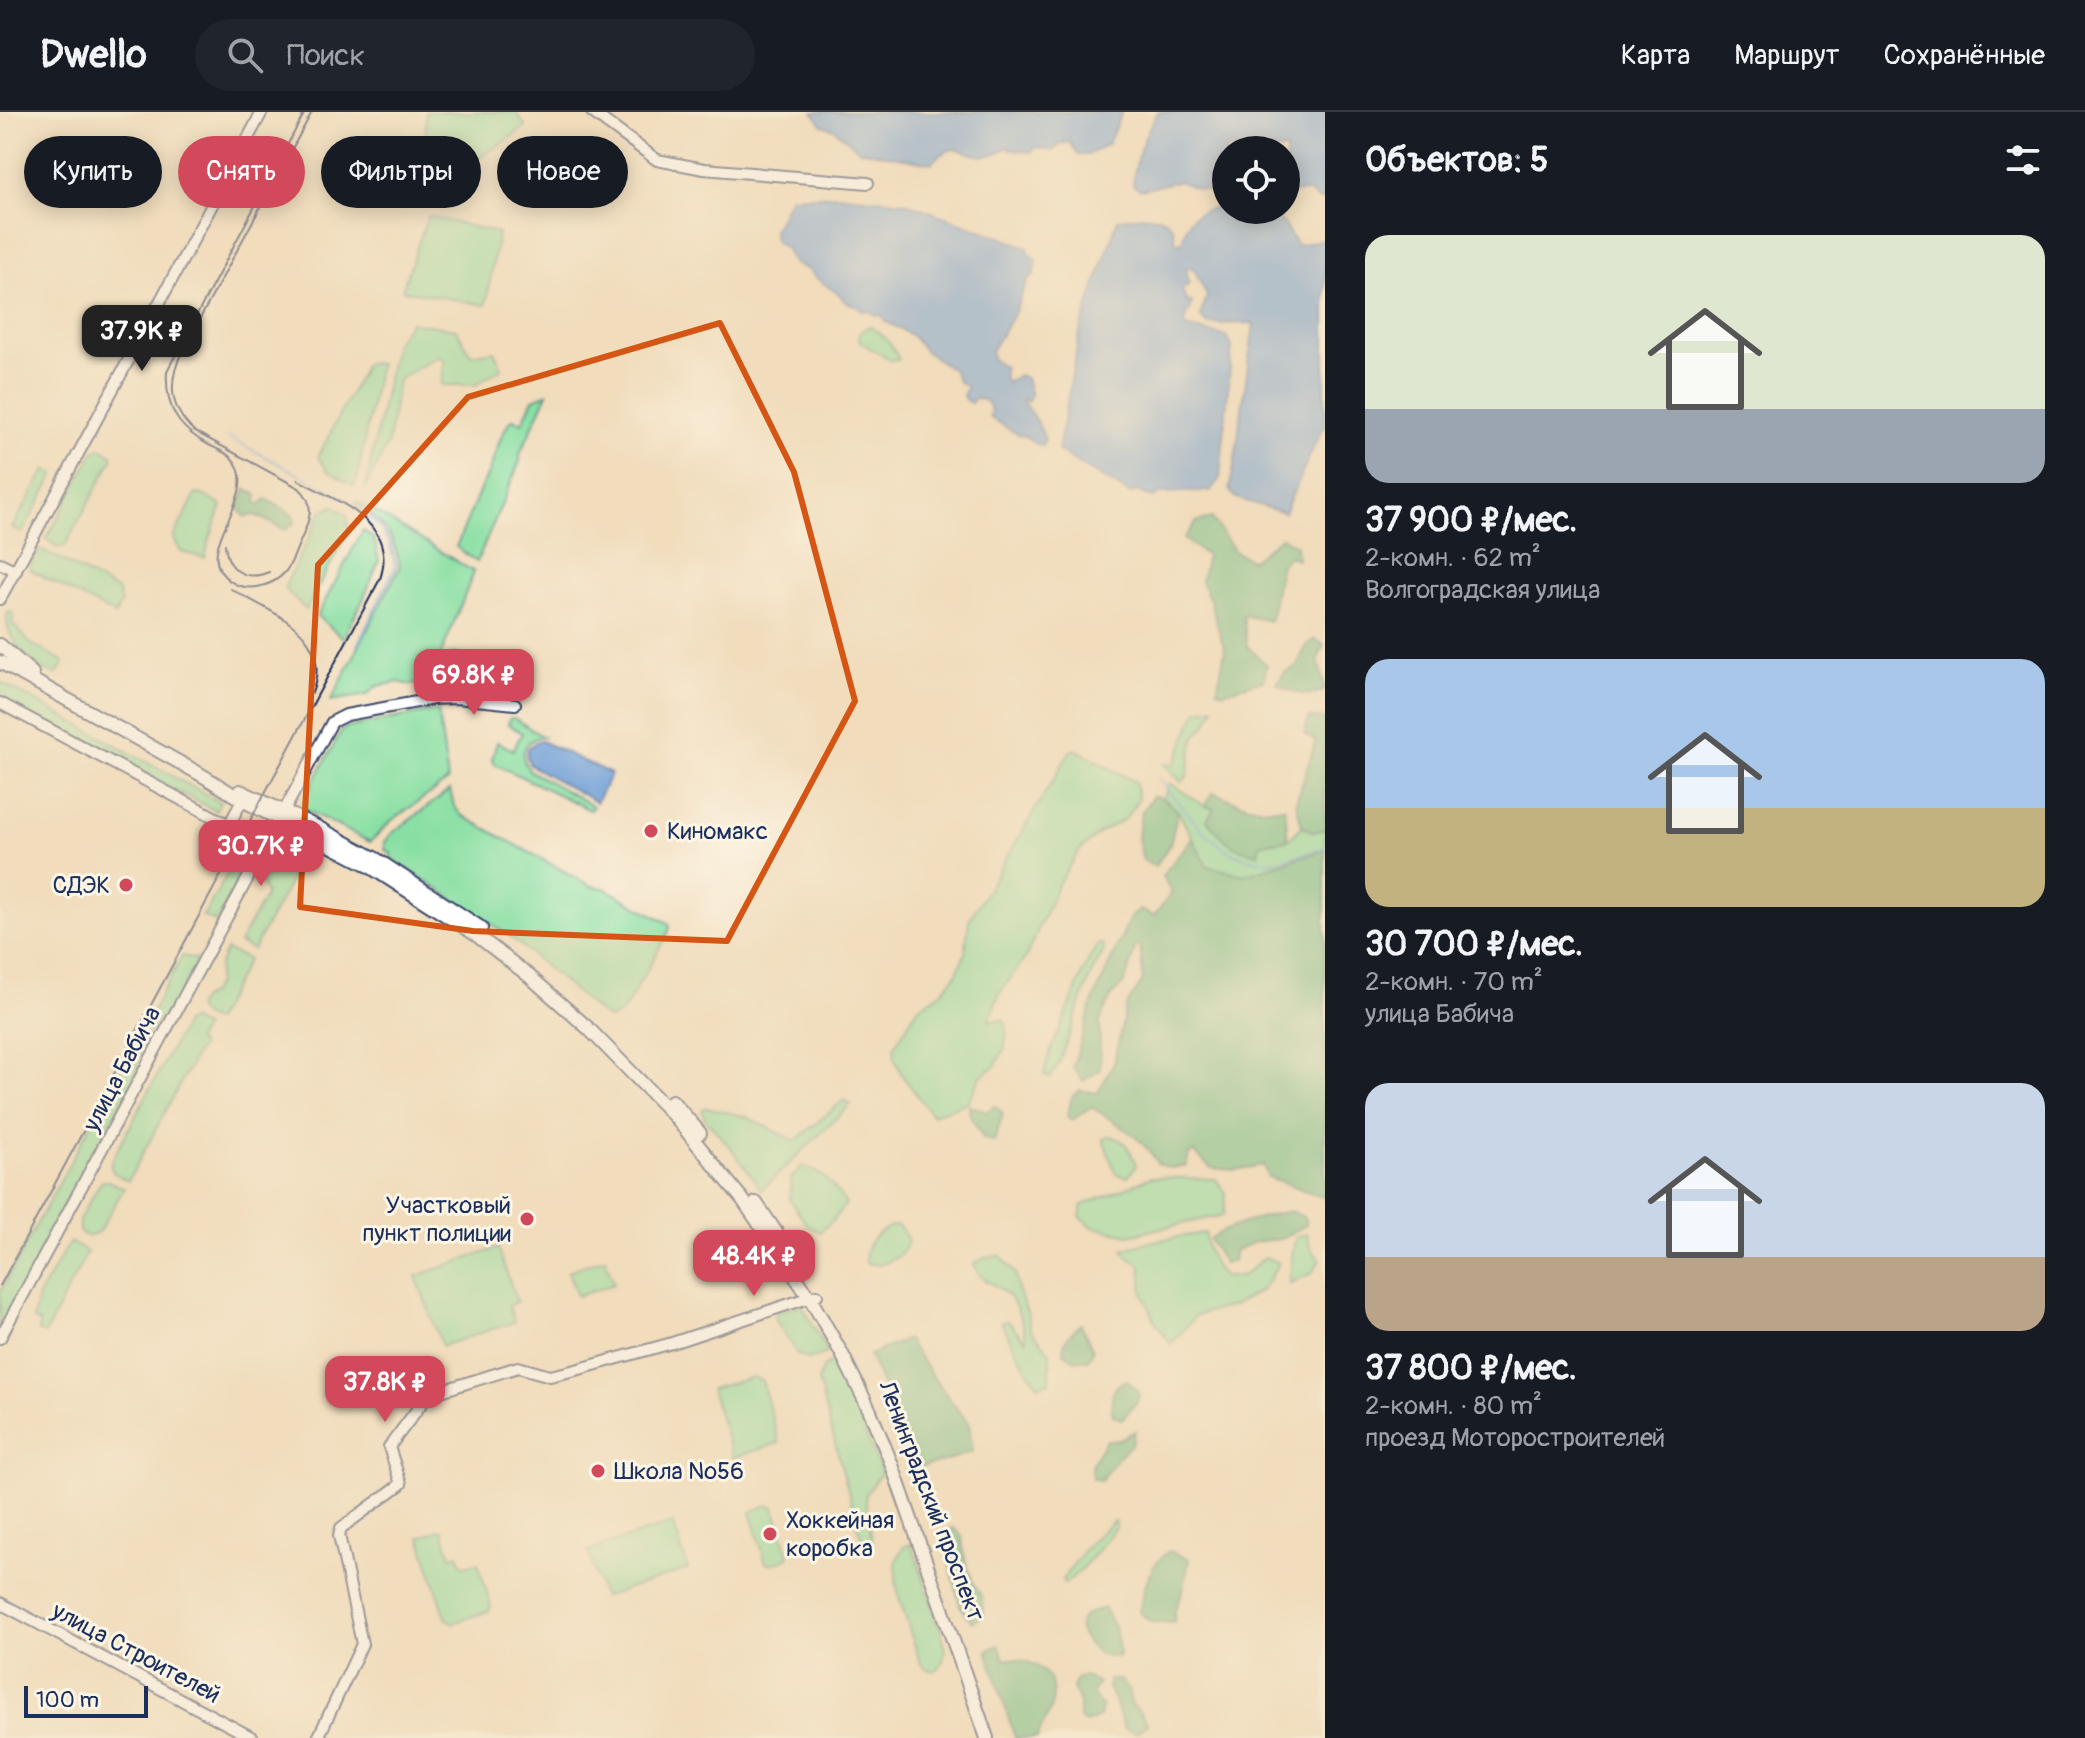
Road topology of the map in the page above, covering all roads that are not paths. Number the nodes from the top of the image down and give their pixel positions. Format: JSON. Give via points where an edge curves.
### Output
{"nodes":[{"id":1,"x":262,"y":112,"type":"edge"},
{"id":2,"x":592,"y":112,"type":"edge"},
{"id":3,"x":868,"y":183,"type":"dead end"},
{"id":4,"x":0,"y":563,"type":"edge"},
{"id":5,"x":16,"y":571,"type":"junction"},
{"id":6,"x":0,"y":599,"type":"edge"},
{"id":7,"x":0,"y":645,"type":"edge"},
{"id":8,"x":0,"y":662,"type":"edge"},
{"id":9,"x":53,"y":691,"type":"junction"},
{"id":10,"x":0,"y":703,"type":"edge"},
{"id":11,"x":515,"y":704,"type":"dead end"},
{"id":12,"x":244,"y":797,"type":"junction"},
{"id":13,"x":282,"y":815,"type":"junction"},
{"id":14,"x":814,"y":1296,"type":"junction"},
{"id":15,"x":0,"y":1338,"type":"edge"},
{"id":16,"x":0,"y":1603,"type":"edge"},
{"id":17,"x":253,"y":1738,"type":"edge"},
{"id":18,"x":318,"y":1738,"type":"edge"},
{"id":19,"x":989,"y":1738,"type":"edge"}],
"edges":[{"from":1,"to":5,"type":"street"},
{"from":2,"to":3,"type":"street","via":[[657,160]]},
{"from":4,"to":5,"type":"street"},
{"from":5,"to":6,"type":"street"},
{"from":7,"to":9,"type":"main road","name":"Ленинградский проспект"},
{"from":8,"to":9,"type":"main road","name":"Ленинградский проспект"},
{"from":9,"to":12,"type":"main road","name":"Ленинградский проспект"},
{"from":10,"to":12,"type":"street","via":[[229,825]]},
{"from":11,"to":13,"type":"street","name":"улица Бабича","via":[[433,699],[334,720]]},
{"from":12,"to":13,"type":"main road","name":"Ленинградский проспект"},
{"from":13,"to":14,"type":"main road","name":"Ленинградский проспект","via":[[475,934],[565,1007],[711,1158]]},
{"from":13,"to":15,"type":"street","name":"улица Бабича"},
{"from":14,"to":18,"type":"street","via":[[576,1370],[550,1376],[518,1367],[428,1395],[389,1447],[401,1484],[341,1528],[362,1644]]},
{"from":14,"to":19,"type":"main road","name":"Ленинградский проспект","via":[[887,1452]]},
{"from":16,"to":17,"type":"street","name":"улица Строителей"}]}
